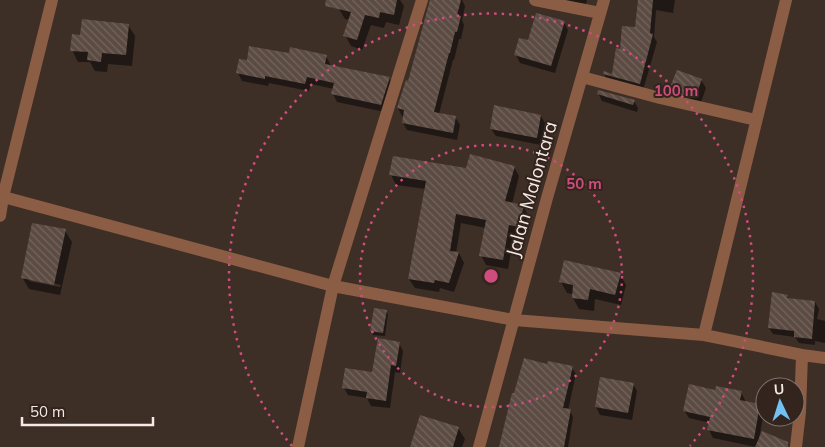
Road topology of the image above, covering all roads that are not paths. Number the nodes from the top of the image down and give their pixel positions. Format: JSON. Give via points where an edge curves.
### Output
{"nodes":[{"id":1,"x":52,"y":0,"type":"edge"},
{"id":2,"x":422,"y":0,"type":"edge"},
{"id":3,"x":535,"y":0,"type":"edge"},
{"id":4,"x":604,"y":0,"type":"edge"},
{"id":5,"x":786,"y":0,"type":"edge"},
{"id":6,"x":600,"y":13,"type":"junction"},
{"id":7,"x":582,"y":77,"type":"junction"},
{"id":8,"x":756,"y":120,"type":"junction"},
{"id":9,"x":2,"y":197,"type":"edge"},
{"id":10,"x":0,"y":216,"type":"edge"},
{"id":11,"x":332,"y":286,"type":"junction"},
{"id":12,"x":514,"y":320,"type":"junction"},
{"id":13,"x":704,"y":335,"type":"junction"},
{"id":14,"x":802,"y":355,"type":"junction"},
{"id":15,"x":825,"y":358,"type":"edge"},
{"id":16,"x":298,"y":447,"type":"edge"},
{"id":17,"x":479,"y":447,"type":"edge"},
{"id":18,"x":796,"y":447,"type":"edge"}],
"edges":[{"from":1,"to":9,"type":"street"},
{"from":2,"to":11,"type":"street"},
{"from":3,"to":6,"type":"street"},
{"from":4,"to":6,"type":"street","name":"Jalan Malontara"},
{"from":5,"to":8,"type":"street"},
{"from":6,"to":7,"type":"street","name":"Jalan Malontara"},
{"from":7,"to":8,"type":"street"},
{"from":7,"to":12,"type":"street","name":"Jalan Malontara"},
{"from":8,"to":13,"type":"street"},
{"from":9,"to":10,"type":"street"},
{"from":9,"to":11,"type":"street"},
{"from":11,"to":12,"type":"street"},
{"from":11,"to":16,"type":"street"},
{"from":12,"to":13,"type":"street"},
{"from":12,"to":17,"type":"street","name":"Jalan Malontara"},
{"from":13,"to":14,"type":"street"},
{"from":14,"to":15,"type":"street"},
{"from":14,"to":18,"type":"street"}]}
